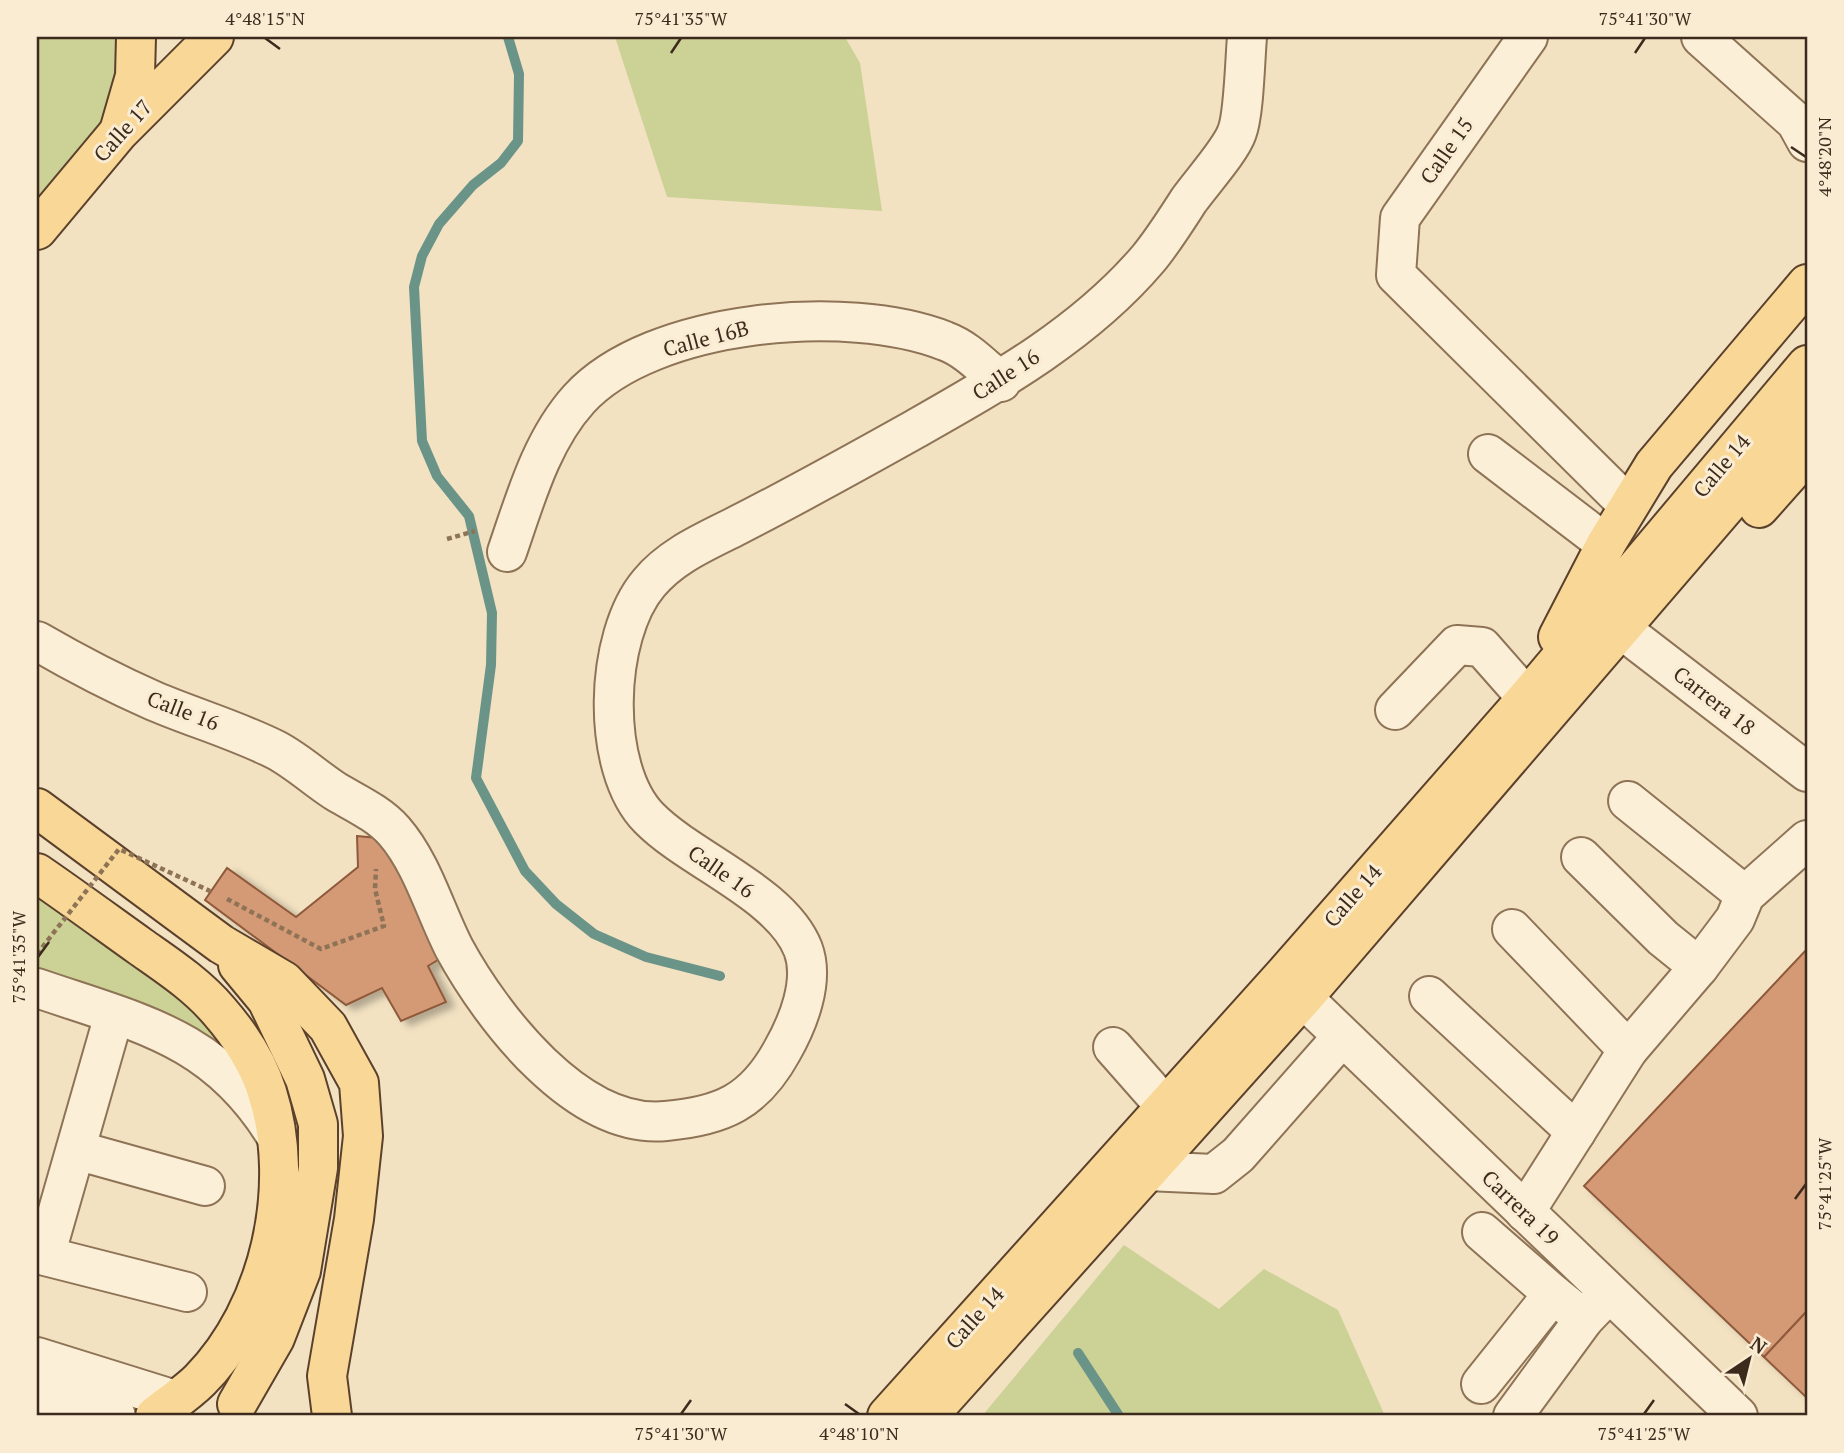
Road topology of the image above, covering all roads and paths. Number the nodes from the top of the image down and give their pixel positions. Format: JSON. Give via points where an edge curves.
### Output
{"nodes":[{"id":1,"x":136,"y":37,"type":"edge"},
{"id":2,"x":214,"y":37,"type":"edge"},
{"id":3,"x":1247,"y":37,"type":"edge"},
{"id":4,"x":1528,"y":37,"type":"edge"},
{"id":5,"x":1701,"y":37,"type":"edge"},
{"id":6,"x":118,"y":133,"type":"junction"},
{"id":7,"x":1807,"y":142,"type":"edge"},
{"id":8,"x":37,"y":230,"type":"edge"},
{"id":9,"x":1807,"y":284,"type":"edge"},
{"id":10,"x":1807,"y":365,"type":"edge"},
{"id":11,"x":1000,"y":382,"type":"junction"},
{"id":12,"x":1807,"y":412,"type":"edge"},
{"id":13,"x":1488,"y":454,"type":"dead end"},
{"id":14,"x":1807,"y":454,"type":"edge"},
{"id":15,"x":1628,"y":505,"type":"junction"},
{"id":16,"x":1606,"y":544,"type":"junction"},
{"id":17,"x":507,"y":552,"type":"dead end"},
{"id":18,"x":1662,"y":559,"type":"junction"},
{"id":19,"x":1621,"y":629,"type":"junction"},
{"id":20,"x":37,"y":641,"type":"edge"},
{"id":21,"x":1527,"y":698,"type":"junction"},
{"id":22,"x":1395,"y":710,"type":"dead end"},
{"id":23,"x":1807,"y":772,"type":"edge"},
{"id":24,"x":1628,"y":801,"type":"dead end"},
{"id":25,"x":37,"y":808,"type":"edge"},
{"id":26,"x":370,"y":812,"type":"junction"},
{"id":27,"x":1807,"y":839,"type":"edge"},
{"id":28,"x":1581,"y":857,"type":"dead end"},
{"id":29,"x":37,"y":873,"type":"edge"},
{"id":30,"x":1745,"y":895,"type":"junction"},
{"id":31,"x":1512,"y":929,"type":"dead end"},
{"id":32,"x":221,"y":944,"type":"junction"},
{"id":33,"x":37,"y":954,"type":"edge"},
{"id":34,"x":1699,"y":967,"type":"junction"},
{"id":35,"x":37,"y":988,"type":"edge"},
{"id":36,"x":1429,"y":996,"type":"dead end"},
{"id":37,"x":1303,"y":998,"type":"junction"},
{"id":38,"x":114,"y":1015,"type":"junction"},
{"id":39,"x":1342,"y":1037,"type":"junction"},
{"id":40,"x":1113,"y":1047,"type":"dead end"},
{"id":41,"x":1628,"y":1050,"type":"junction"},
{"id":42,"x":1165,"y":1106,"type":"junction"},
{"id":43,"x":1576,"y":1132,"type":"junction"},
{"id":44,"x":276,"y":1136,"type":"junction"},
{"id":45,"x":76,"y":1150,"type":"junction"},
{"id":46,"x":1147,"y":1171,"type":"junction"},
{"id":47,"x":205,"y":1186,"type":"dead end"},
{"id":48,"x":1525,"y":1212,"type":"junction"},
{"id":49,"x":1482,"y":1232,"type":"dead end"},
{"id":50,"x":187,"y":1292,"type":"dead end"},
{"id":51,"x":1553,"y":1294,"type":"junction"},
{"id":52,"x":1596,"y":1306,"type":"junction"},
{"id":53,"x":37,"y":1357,"type":"edge"},
{"id":54,"x":1481,"y":1384,"type":"dead end"},
{"id":55,"x":37,"y":1392,"type":"edge"},
{"id":56,"x":237,"y":1404,"type":"dead end"},
{"id":57,"x":165,"y":1408,"type":"edge"},
{"id":58,"x":116,"y":1416,"type":"edge"},
{"id":59,"x":332,"y":1416,"type":"edge"},
{"id":60,"x":887,"y":1416,"type":"edge"},
{"id":61,"x":928,"y":1416,"type":"edge"},
{"id":62,"x":1513,"y":1416,"type":"edge"},
{"id":63,"x":1738,"y":1416,"type":"edge"}],
"edges":[{"from":1,"to":6,"type":"main road","via":[[135,76]]},
{"from":2,"to":6,"type":"main road","name":"Calle 17"},
{"from":3,"to":11,"type":"street","name":"Calle 16","via":[[1237,132],[1168,232],[1146,262],[1094,311]]},
{"from":4,"to":15,"type":"street","name":"Calle 15","via":[[1399,218],[1396,275]]},
{"from":5,"to":7,"type":"street","via":[[1796,122]]},
{"from":6,"to":8,"type":"main road","name":"Calle 17"},
{"from":9,"to":15,"type":"main road","via":[[1654,465]]},
{"from":10,"to":18,"type":"main road","name":"Calle 14"},
{"from":11,"to":17,"type":"street","name":"Calle 16B","via":[[967,353],[945,341],[880,326],[812,320],[683,341],[616,370],[579,399],[539,464]]},
{"from":11,"to":26,"type":"street","name":"Calle 16","via":[[670,561],[645,587],[625,630],[614,676],[620,771],[631,794],[650,819],[777,914],[802,946],[807,966],[803,1004],[784,1048],[752,1093],[722,1111],[657,1122],[620,1116],[562,1086],[495,1008],[457,953],[396,832]]},
{"from":12,"to":18,"type":"main road","name":"Calle 14"},
{"from":13,"to":16,"type":"street"},
{"from":14,"to":19,"type":"main road","via":[[1744,525]]},
{"from":15,"to":16,"type":"main road"},
{"from":16,"to":21,"type":"main road"},
{"from":18,"to":19,"type":"main road","name":"Calle 14"},
{"from":18,"to":21,"type":"main road","name":"Calle 14"},
{"from":19,"to":23,"type":"street","name":"Carrera 18"},
{"from":19,"to":37,"type":"main road","name":"Calle 14"},
{"from":20,"to":26,"type":"street","name":"Calle 16","via":[[158,703],[284,754]]},
{"from":21,"to":22,"type":"street","via":[[1482,647],[1457,645]]},
{"from":21,"to":42,"type":"main road","name":"Calle 14"},
{"from":24,"to":30,"type":"street"},
{"from":25,"to":32,"type":"main road"},
{"from":26,"to":33,"type":"path","bridge":true,"via":[[378,838],[375,889],[384,926],[321,949],[119,849]]},
{"from":27,"to":30,"type":"street"},
{"from":28,"to":34,"type":"street"},
{"from":29,"to":44,"type":"main road","via":[[190,982],[218,1009],[267,1090]]},
{"from":30,"to":34,"type":"street","via":[[1735,919]]},
{"from":31,"to":41,"type":"street"},
{"from":32,"to":56,"type":"main road","via":[[267,1000],[305,1079],[318,1125],[318,1168],[300,1271],[275,1338]]},
{"from":32,"to":59,"type":"main road","via":[[284,982],[328,1027],[359,1083],[363,1136],[327,1377]]},
{"from":34,"to":41,"type":"street"},
{"from":35,"to":38,"type":"street"},
{"from":36,"to":43,"type":"street"},
{"from":37,"to":39,"type":"street","name":"Carrera 19"},
{"from":37,"to":46,"type":"main road","name":"Calle 14"},
{"from":38,"to":44,"type":"street","via":[[176,1038],[208,1059],[259,1109]]},
{"from":38,"to":45,"type":"street"},
{"from":39,"to":46,"type":"street","via":[[1238,1155],[1214,1174]]},
{"from":39,"to":48,"type":"street","name":"Carrera 19"},
{"from":40,"to":42,"type":"street"},
{"from":41,"to":43,"type":"street"},
{"from":42,"to":60,"type":"main road","name":"Calle 14"},
{"from":43,"to":48,"type":"street"},
{"from":44,"to":57,"type":"main road","via":[[276,1211],[257,1294],[208,1370]]},
{"from":45,"to":47,"type":"street"},
{"from":45,"to":50,"type":"street","via":[[45,1256]]},
{"from":46,"to":61,"type":"main road","name":"Calle 14"},
{"from":48,"to":52,"type":"street","name":"Carrera 19"},
{"from":49,"to":51,"type":"street"},
{"from":51,"to":52,"type":"street"},
{"from":51,"to":54,"type":"street"},
{"from":52,"to":62,"type":"street"},
{"from":52,"to":63,"type":"street","name":"Carrera 19"},
{"from":53,"to":57,"type":"street"},
{"from":55,"to":58,"type":"street"}]}
